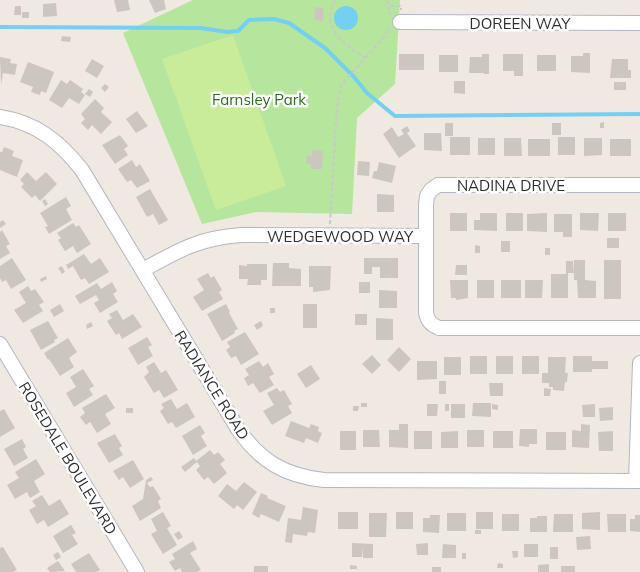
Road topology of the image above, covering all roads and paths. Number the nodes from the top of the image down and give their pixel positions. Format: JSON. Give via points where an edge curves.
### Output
{"nodes":[{"id":1,"x":335,"y":0,"type":"edge"},
{"id":2,"x":387,"y":0,"type":"edge"},
{"id":3,"x":393,"y":23,"type":"junction"},
{"id":4,"x":640,"y":23,"type":"edge"},
{"id":5,"x":365,"y":58,"type":"junction"},
{"id":6,"x":0,"y":117,"type":"edge"},
{"id":7,"x":640,"y":185,"type":"edge"},
{"id":8,"x":330,"y":235,"type":"junction"},
{"id":9,"x":426,"y":236,"type":"junction"},
{"id":10,"x":143,"y":270,"type":"junction"},
{"id":11,"x":640,"y":328,"type":"edge"},
{"id":12,"x":0,"y":344,"type":"edge"},
{"id":13,"x":640,"y":363,"type":"edge"},
{"id":14,"x":638,"y":481,"type":"edge"},
{"id":15,"x":137,"y":572,"type":"edge"}],
"edges":[{"from":1,"to":5,"type":"path","via":[[331,8],[333,29],[343,43]]},
{"from":2,"to":3,"type":"path"},
{"from":3,"to":4,"type":"street","name":"DOREEN WAY"},
{"from":3,"to":5,"type":"path"},
{"from":5,"to":8,"type":"path","via":[[341,85],[337,105]]},
{"from":6,"to":10,"type":"street","name":"RADIANCE ROAD","via":[[46,134],[68,152]]},
{"from":7,"to":9,"type":"street","name":"NADINA DRIVE","via":[[438,185],[427,196]]},
{"from":8,"to":9,"type":"street","name":"WEDGEWOOD WAY"},
{"from":8,"to":10,"type":"street","name":"WEDGEWOOD WAY","via":[[221,236],[184,247]]},
{"from":9,"to":11,"type":"street","name":"WEDGEWOOD WAY","via":[[426,313],[433,326]]},
{"from":10,"to":14,"type":"street","name":"RADIANCE ROAD","via":[[248,443],[260,456],[286,471],[324,480]]},
{"from":12,"to":15,"type":"street","name":"ROSEDALE BOULEVARD"},
{"from":13,"to":14,"type":"street"}]}
